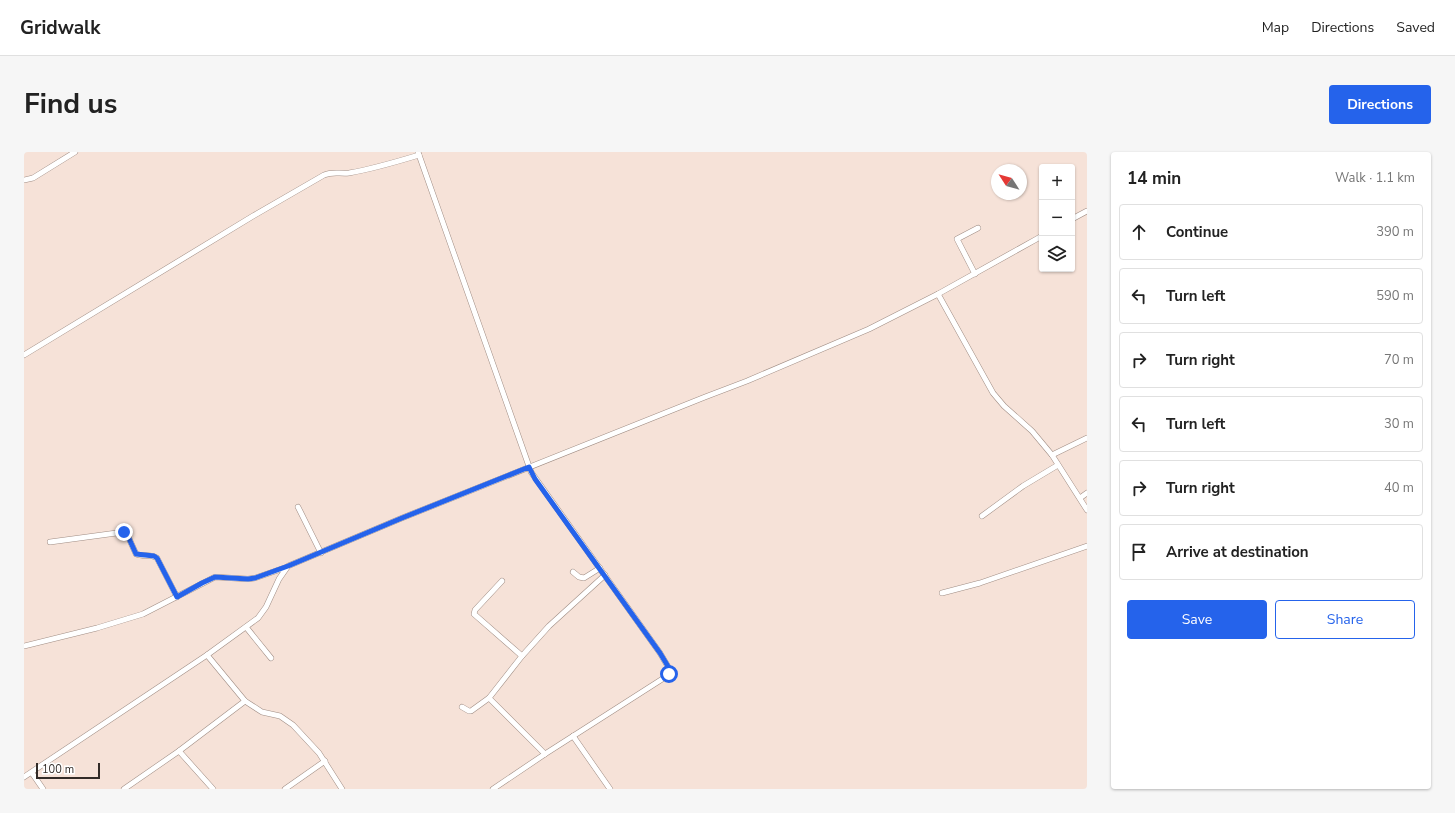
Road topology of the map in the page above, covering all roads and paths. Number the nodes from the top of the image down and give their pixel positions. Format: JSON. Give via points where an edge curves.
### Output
{"nodes":[{"id":1,"x":75,"y":152,"type":"edge"},
{"id":2,"x":418,"y":154,"type":"edge"},
{"id":3,"x":24,"y":180,"type":"edge"},
{"id":4,"x":1087,"y":211,"type":"edge"},
{"id":5,"x":1075,"y":217,"type":"edge"},
{"id":6,"x":978,"y":228,"type":"dead end"},
{"id":7,"x":1039,"y":238,"type":"edge"},
{"id":8,"x":975,"y":274,"type":"junction"},
{"id":9,"x":938,"y":294,"type":"junction"},
{"id":10,"x":24,"y":355,"type":"edge"},
{"id":11,"x":1087,"y":438,"type":"edge"},
{"id":12,"x":1052,"y":455,"type":"junction"},
{"id":13,"x":1058,"y":465,"type":"junction"},
{"id":14,"x":529,"y":467,"type":"junction"},
{"id":15,"x":1087,"y":493,"type":"edge"},
{"id":16,"x":1080,"y":498,"type":"junction"},
{"id":17,"x":298,"y":507,"type":"dead end"},
{"id":18,"x":1087,"y":510,"type":"edge"},
{"id":19,"x":982,"y":516,"type":"dead end"},
{"id":20,"x":50,"y":542,"type":"dead end"},
{"id":21,"x":1087,"y":546,"type":"edge"},
{"id":22,"x":321,"y":553,"type":"junction"},
{"id":23,"x":288,"y":566,"type":"junction"},
{"id":24,"x":600,"y":568,"type":"junction"},
{"id":25,"x":573,"y":572,"type":"dead end"},
{"id":26,"x":605,"y":575,"type":"junction"},
{"id":27,"x":502,"y":581,"type":"dead end"},
{"id":28,"x":942,"y":593,"type":"dead end"},
{"id":29,"x":177,"y":597,"type":"junction"},
{"id":30,"x":246,"y":627,"type":"junction"},
{"id":31,"x":24,"y":646,"type":"edge"},
{"id":32,"x":207,"y":655,"type":"junction"},
{"id":33,"x":522,"y":656,"type":"junction"},
{"id":34,"x":271,"y":658,"type":"dead end"},
{"id":35,"x":489,"y":698,"type":"junction"},
{"id":36,"x":245,"y":701,"type":"junction"},
{"id":37,"x":462,"y":707,"type":"dead end"},
{"id":38,"x":573,"y":736,"type":"junction"},
{"id":39,"x":179,"y":751,"type":"junction"},
{"id":40,"x":545,"y":754,"type":"junction"},
{"id":41,"x":325,"y":761,"type":"junction"},
{"id":42,"x":32,"y":773,"type":"junction"},
{"id":43,"x":24,"y":777,"type":"edge"},
{"id":44,"x":43,"y":789,"type":"edge"},
{"id":45,"x":124,"y":789,"type":"edge"},
{"id":46,"x":213,"y":789,"type":"edge"},
{"id":47,"x":286,"y":789,"type":"edge"},
{"id":48,"x":342,"y":789,"type":"edge"},
{"id":49,"x":493,"y":789,"type":"edge"},
{"id":50,"x":610,"y":789,"type":"edge"}],
"edges":[{"from":1,"to":3,"type":"street","via":[[33,178]]},
{"from":2,"to":10,"type":"street","via":[[368,169],[324,175]]},
{"from":2,"to":14,"type":"street"},
{"from":4,"to":5,"type":"street"},
{"from":6,"to":8,"type":"street","via":[[957,239]]},
{"from":7,"to":8,"type":"street"},
{"from":8,"to":9,"type":"street"},
{"from":9,"to":12,"type":"street","via":[[993,392]]},
{"from":9,"to":14,"type":"street","via":[[870,329],[747,381]]},
{"from":11,"to":12,"type":"street"},
{"from":12,"to":13,"type":"street"},
{"from":13,"to":16,"type":"street"},
{"from":13,"to":19,"type":"street","via":[[1023,486]]},
{"from":14,"to":22,"type":"street"},
{"from":14,"to":24,"type":"street"},
{"from":15,"to":16,"type":"street"},
{"from":16,"to":18,"type":"street"},
{"from":17,"to":22,"type":"street"},
{"from":20,"to":29,"type":"street","via":[[124,532],[136,554],[157,558]]},
{"from":21,"to":28,"type":"street","via":[[980,583]]},
{"from":22,"to":23,"type":"street"},
{"from":23,"to":29,"type":"street","via":[[255,578],[215,577]]},
{"from":23,"to":30,"type":"street","via":[[262,613]]},
{"from":24,"to":25,"type":"street","via":[[584,578]]},
{"from":24,"to":26,"type":"street"},
{"from":26,"to":33,"type":"street","via":[[549,626]]},
{"from":26,"to":38,"type":"street","via":[[660,653],[670,672]]},
{"from":27,"to":33,"type":"street","via":[[474,614]]},
{"from":29,"to":31,"type":"street","via":[[143,614]]},
{"from":30,"to":32,"type":"street"},
{"from":30,"to":34,"type":"street"},
{"from":32,"to":36,"type":"street"},
{"from":32,"to":42,"type":"street"},
{"from":33,"to":35,"type":"street"},
{"from":35,"to":37,"type":"street","via":[[472,711]]},
{"from":35,"to":40,"type":"street"},
{"from":36,"to":39,"type":"street"},
{"from":36,"to":41,"type":"street","via":[[262,712],[286,719]]},
{"from":38,"to":40,"type":"street"},
{"from":38,"to":50,"type":"street"},
{"from":39,"to":45,"type":"street"},
{"from":39,"to":46,"type":"street"},
{"from":40,"to":49,"type":"street"},
{"from":41,"to":47,"type":"street"},
{"from":41,"to":48,"type":"street"},
{"from":42,"to":43,"type":"street"},
{"from":42,"to":44,"type":"street"}]}
